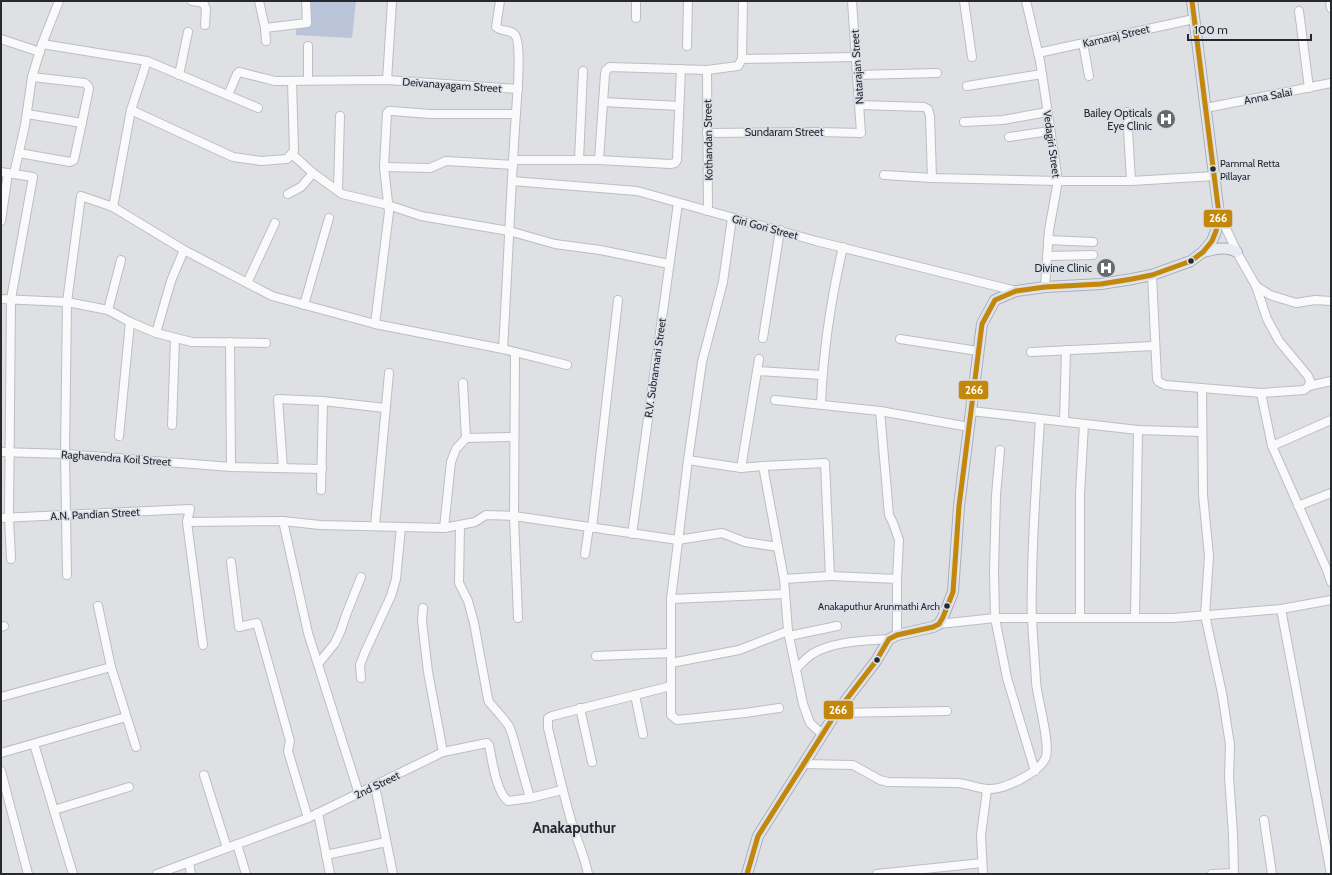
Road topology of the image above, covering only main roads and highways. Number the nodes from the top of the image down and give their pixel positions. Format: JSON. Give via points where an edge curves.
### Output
{"nodes":[{"id":1,"x":1192,"y":1,"type":"edge"},
{"id":2,"x":1203,"y":252,"type":"junction"},
{"id":3,"x":1238,"y":252,"type":"road end"},
{"id":4,"x":747,"y":874,"type":"edge"}],
"edges":[{"from":1,"to":2,"type":"main road","via":[[1219,214],[1212,241]]},
{"from":2,"to":3,"type":"main road","via":[[1230,248]]},
{"from":2,"to":4,"type":"main road","via":[[1191,261],[1152,275],[1101,284],[1016,291],[995,300],[982,324],[959,506],[953,592],[943,617],[939,624],[933,627],[893,637],[836,713],[758,836]]}]}
